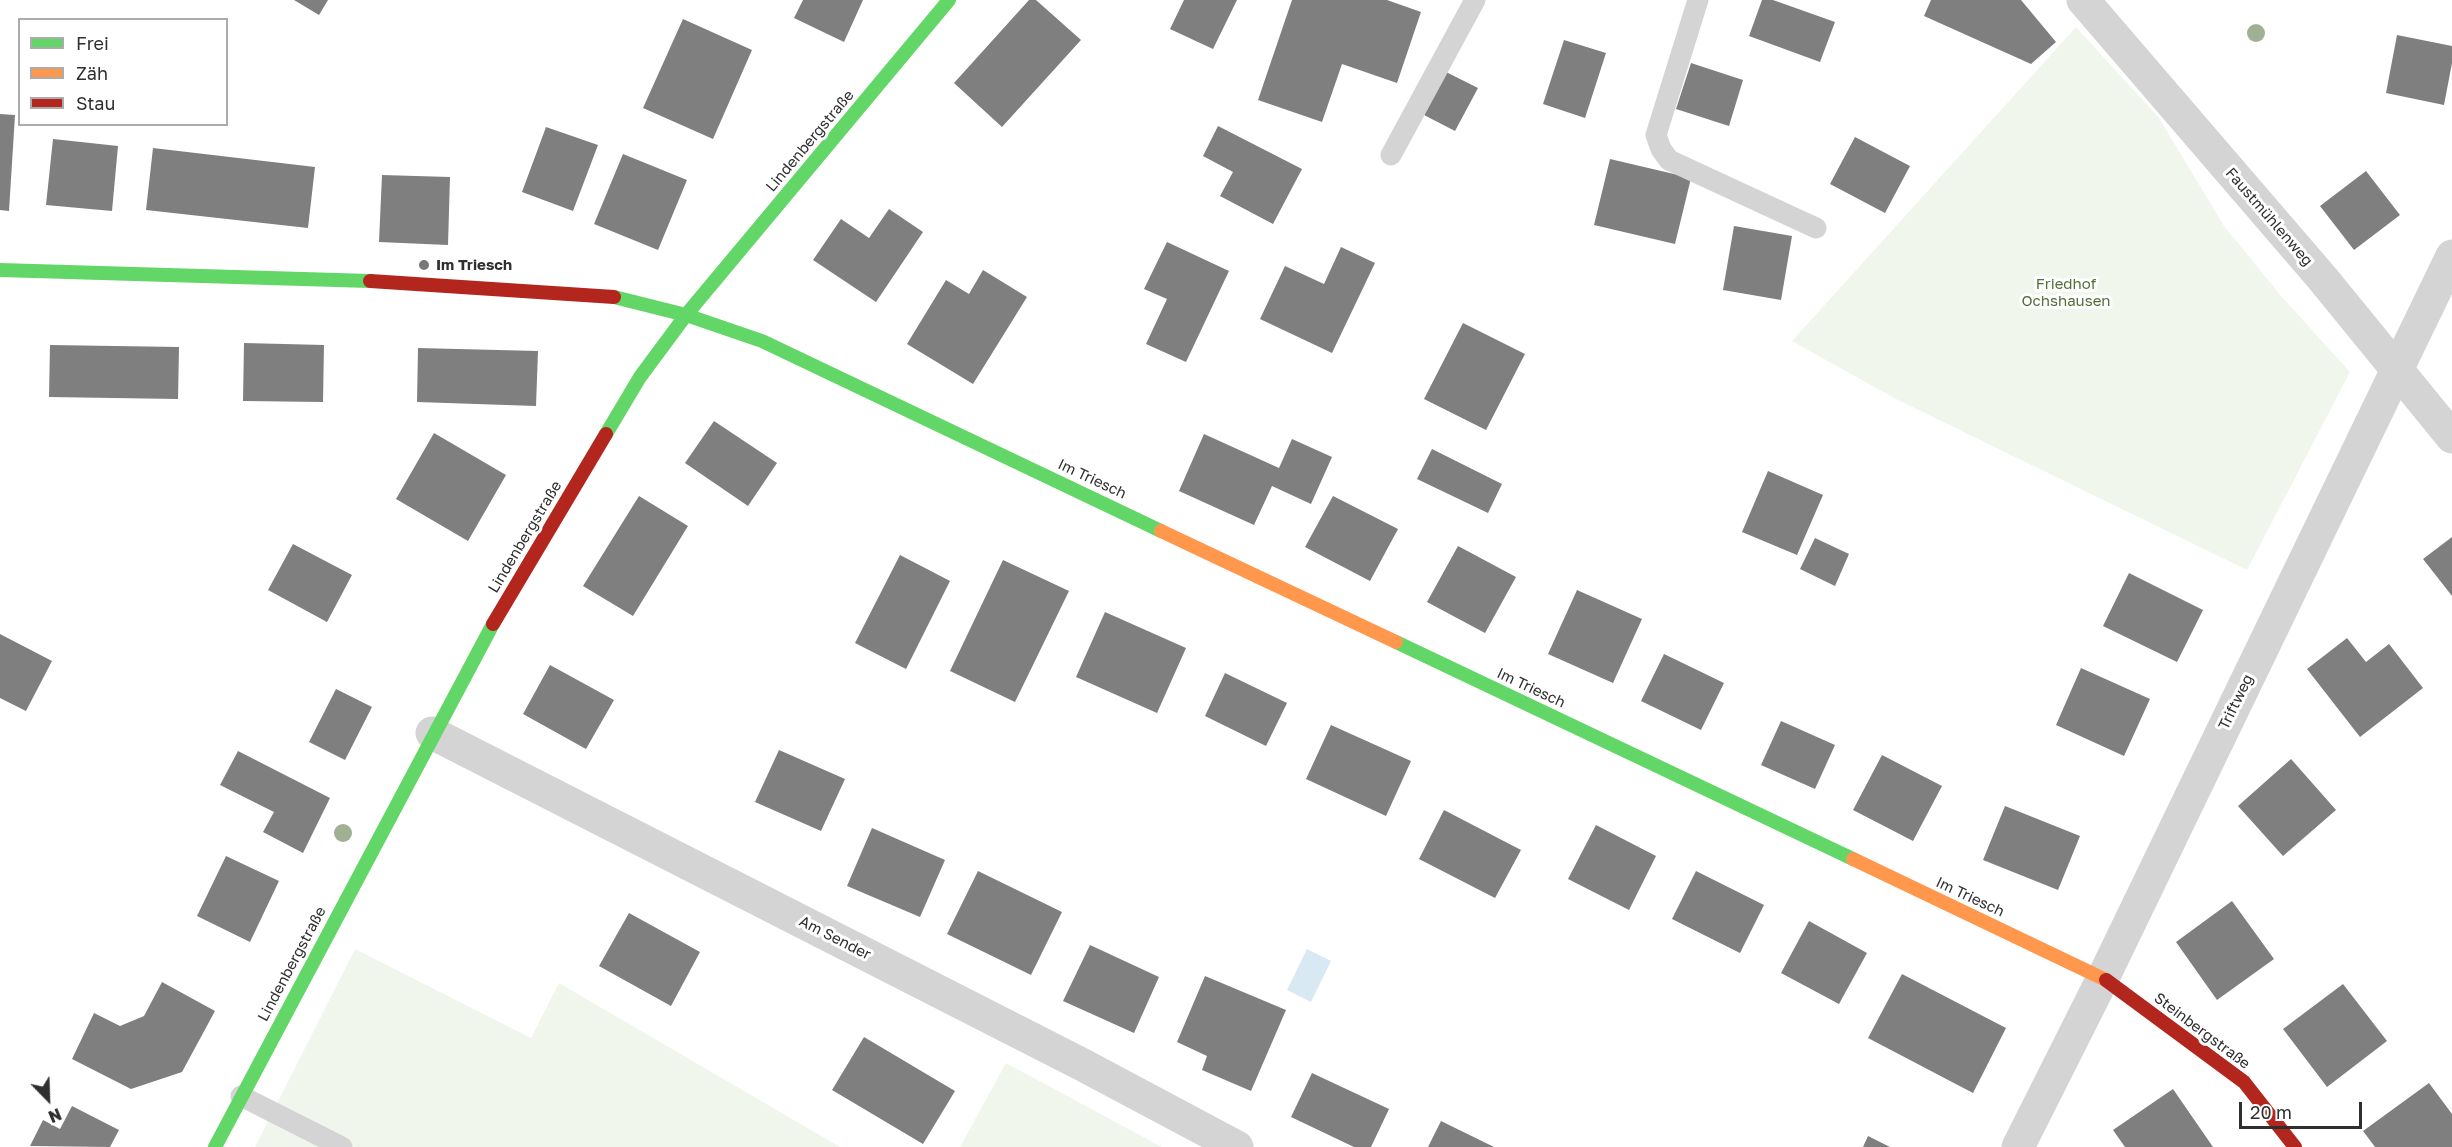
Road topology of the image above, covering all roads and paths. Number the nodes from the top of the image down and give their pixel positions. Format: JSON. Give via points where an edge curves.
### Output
{"nodes":[{"id":1,"x":949,"y":0,"type":"edge"},
{"id":2,"x":1474,"y":0,"type":"edge"},
{"id":3,"x":1698,"y":0,"type":"edge"},
{"id":4,"x":2083,"y":0,"type":"edge"},
{"id":5,"x":1391,"y":155,"type":"dead end"},
{"id":6,"x":1816,"y":228,"type":"dead end"},
{"id":7,"x":2452,"y":255,"type":"edge"},
{"id":8,"x":0,"y":270,"type":"edge"},
{"id":9,"x":686,"y":315,"type":"junction"},
{"id":10,"x":2397,"y":368,"type":"junction"},
{"id":11,"x":2452,"y":437,"type":"edge"},
{"id":12,"x":432,"y":733,"type":"junction"},
{"id":13,"x":2103,"y":978,"type":"junction"},
{"id":14,"x":241,"y":1096,"type":"junction"},
{"id":15,"x":214,"y":1147,"type":"edge"},
{"id":16,"x":342,"y":1147,"type":"edge"},
{"id":17,"x":1237,"y":1147,"type":"edge"},
{"id":18,"x":2018,"y":1147,"type":"edge"},
{"id":19,"x":2295,"y":1147,"type":"edge"}],
"edges":[{"from":1,"to":9,"type":"street","name":"Lindenbergstraße"},
{"from":2,"to":5,"type":"lane"},
{"from":3,"to":6,"type":"lane","via":[[1656,135],[1661,149],[1669,160]]},
{"from":4,"to":10,"type":"street","name":"Faustmühlenweg"},
{"from":7,"to":10,"type":"street","name":"Triftweg"},
{"from":8,"to":9,"type":"street","name":"Im Triesch","via":[[401,283],[619,297]]},
{"from":9,"to":12,"type":"street","name":"Lindenbergstraße","via":[[640,376]]},
{"from":9,"to":13,"type":"street","name":"Im Triesch","via":[[762,341]]},
{"from":10,"to":11,"type":"street","name":"Faustmühlenweg"},
{"from":10,"to":13,"type":"street","name":"Triftweg"},
{"from":12,"to":14,"type":"street","name":"Lindenbergstraße"},
{"from":12,"to":17,"type":"street","name":"Am Sender"},
{"from":13,"to":18,"type":"street","name":"Triftweg"},
{"from":13,"to":19,"type":"street","name":"Steinbergstraße","via":[[2244,1082]]},
{"from":14,"to":15,"type":"street","name":"Lindenbergstraße"},
{"from":14,"to":16,"type":"lane"}]}
